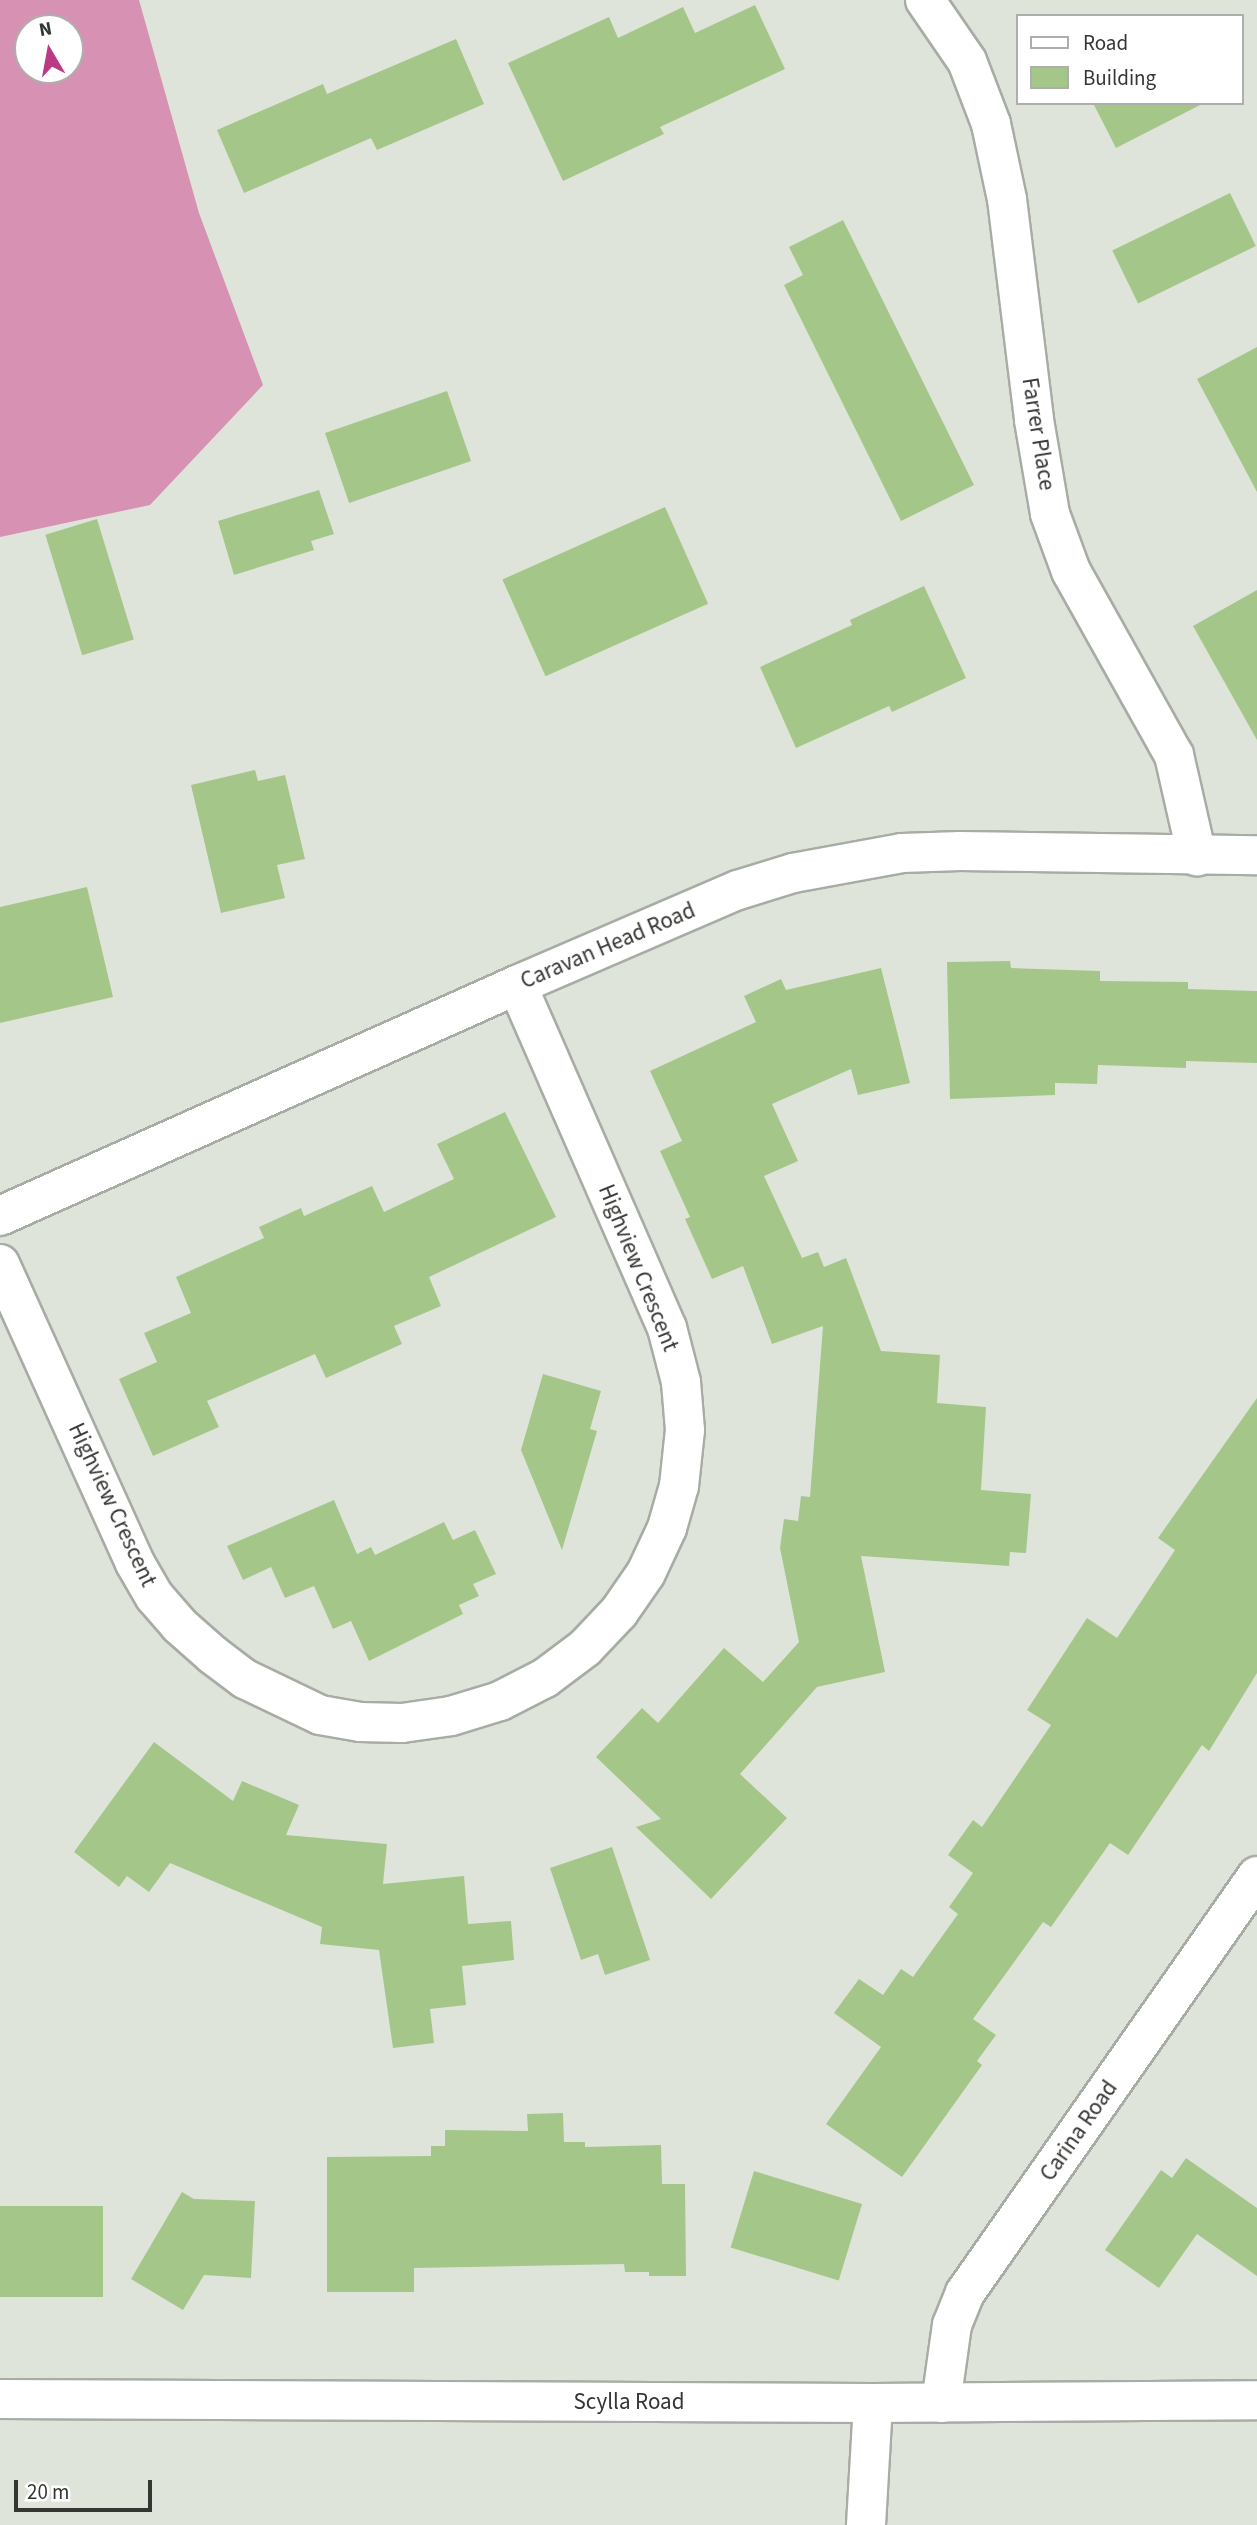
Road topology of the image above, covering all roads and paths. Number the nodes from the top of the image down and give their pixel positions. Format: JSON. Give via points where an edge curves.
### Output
{"nodes":[{"id":1,"x":925,"y":0,"type":"edge"},
{"id":2,"x":1257,"y":855,"type":"edge"},
{"id":3,"x":1197,"y":856,"type":"junction"},
{"id":4,"x":517,"y":985,"type":"junction"},
{"id":5,"x":0,"y":1216,"type":"edge"},
{"id":6,"x":0,"y":1264,"type":"edge"},
{"id":7,"x":1257,"y":1877,"type":"edge"},
{"id":8,"x":0,"y":2399,"type":"edge"},
{"id":9,"x":1257,"y":2400,"type":"edge"},
{"id":10,"x":873,"y":2403,"type":"junction"},
{"id":11,"x":942,"y":2403,"type":"junction"},
{"id":12,"x":866,"y":2525,"type":"edge"}],
"edges":[{"from":1,"to":3,"type":"street","name":"Farrer Place","via":[[967,61],[991,124],[1007,199],[1034,420],[1051,514],[1071,571],[1174,755]]},
{"from":2,"to":3,"type":"street","name":"Caravan Head Road"},
{"from":3,"to":4,"type":"street","name":"Caravan Head Road","via":[[960,851],[843,862],[738,890]]},
{"from":4,"to":5,"type":"street","name":"Caravan Head Road"},
{"from":4,"to":6,"type":"street","name":"Highview Crescent","via":[[667,1328],[681,1382],[685,1430],[679,1486],[667,1528],[646,1573],[619,1612],[585,1648],[545,1678],[500,1701],[451,1716],[402,1723],[360,1722],[299,1706],[245,1679],[213,1655],[155,1597],[135,1563]]},
{"from":7,"to":11,"type":"street","name":"Carina Road","via":[[965,2293],[953,2325]]},
{"from":8,"to":10,"type":"street","name":"Scylla Road"},
{"from":9,"to":11,"type":"street","name":"Scylla Road"},
{"from":10,"to":11,"type":"street","name":"Scylla Road"},
{"from":10,"to":12,"type":"street"}]}
